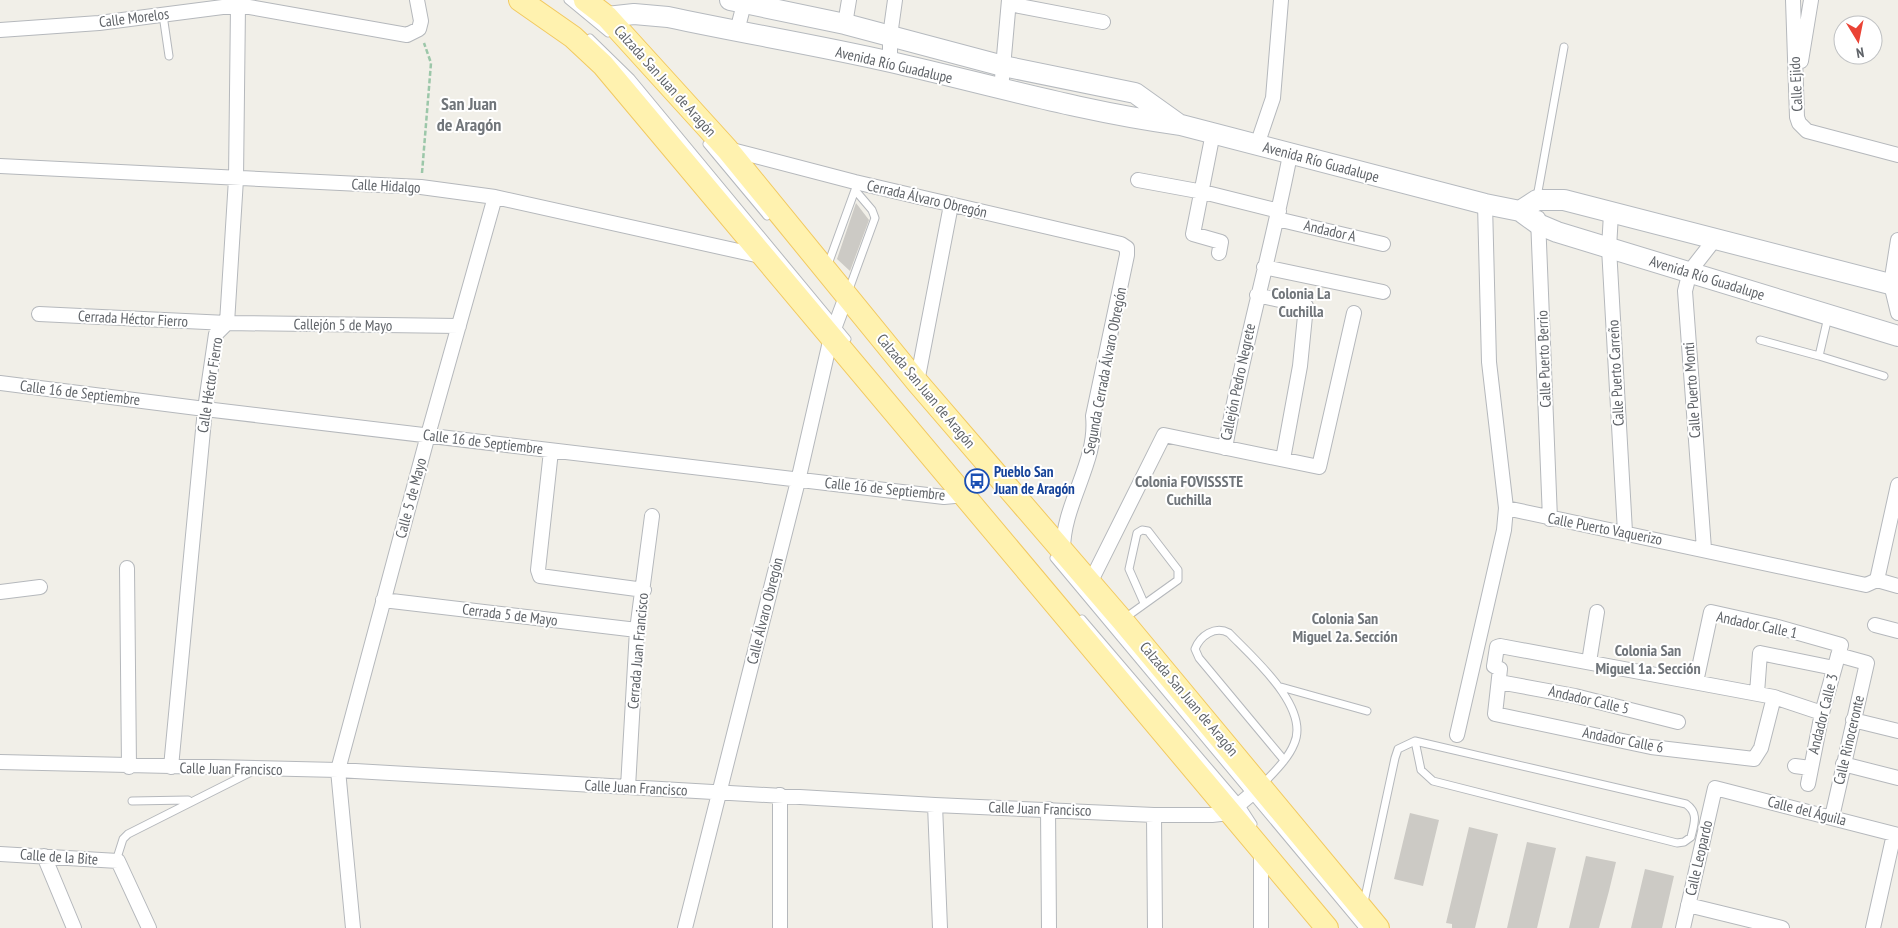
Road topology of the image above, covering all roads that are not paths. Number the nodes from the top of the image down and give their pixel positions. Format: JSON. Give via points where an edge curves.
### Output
{"nodes":[{"id":1,"x":417,"y":0,"type":"edge"},
{"id":2,"x":520,"y":0,"type":"edge"},
{"id":3,"x":849,"y":0,"type":"edge"},
{"id":4,"x":895,"y":0,"type":"edge"},
{"id":5,"x":1281,"y":0,"type":"edge"},
{"id":6,"x":1793,"y":0,"type":"edge"},
{"id":7,"x":1811,"y":0,"type":"edge"},
{"id":8,"x":740,"y":1,"type":"edge"},
{"id":9,"x":1009,"y":2,"type":"edge"},
{"id":10,"x":264,"y":4,"type":"edge"},
{"id":11,"x":588,"y":4,"type":"edge"},
{"id":12,"x":238,"y":6,"type":"junction"},
{"id":13,"x":163,"y":15,"type":"junction"},
{"id":14,"x":1103,"y":22,"type":"dead end"},
{"id":15,"x":845,"y":24,"type":"junction"},
{"id":16,"x":0,"y":30,"type":"edge"},
{"id":17,"x":581,"y":31,"type":"dead end"},
{"id":18,"x":737,"y":32,"type":"junction"},
{"id":19,"x":890,"y":36,"type":"junction"},
{"id":20,"x":616,"y":40,"type":"dead end"},
{"id":21,"x":1564,"y":48,"type":"dead end"},
{"id":22,"x":169,"y":56,"type":"dead end"},
{"id":23,"x":890,"y":62,"type":"junction"},
{"id":24,"x":1003,"y":66,"type":"junction"},
{"id":25,"x":1001,"y":90,"type":"junction"},
{"id":26,"x":1796,"y":96,"type":"junction"},
{"id":27,"x":1181,"y":125,"type":"junction"},
{"id":28,"x":1213,"y":133,"type":"junction"},
{"id":29,"x":701,"y":137,"type":"dead end"},
{"id":30,"x":1257,"y":145,"type":"junction"},
{"id":31,"x":727,"y":149,"type":"junction"},
{"id":32,"x":1290,"y":155,"type":"junction"},
{"id":33,"x":1898,"y":155,"type":"edge"},
{"id":34,"x":0,"y":166,"type":"edge"},
{"id":35,"x":236,"y":179,"type":"junction"},
{"id":36,"x":1138,"y":180,"type":"dead end"},
{"id":37,"x":855,"y":186,"type":"junction"},
{"id":38,"x":1202,"y":192,"type":"junction"},
{"id":39,"x":495,"y":197,"type":"junction"},
{"id":40,"x":1485,"y":204,"type":"junction"},
{"id":41,"x":951,"y":205,"type":"junction"},
{"id":42,"x":1529,"y":205,"type":"junction"},
{"id":43,"x":1612,"y":214,"type":"junction"},
{"id":44,"x":1278,"y":215,"type":"junction"},
{"id":45,"x":1538,"y":224,"type":"junction"},
{"id":46,"x":775,"y":225,"type":"dead end"},
{"id":47,"x":1715,"y":239,"type":"junction"},
{"id":48,"x":1898,"y":240,"type":"edge"},
{"id":49,"x":1383,"y":244,"type":"dead end"},
{"id":50,"x":1127,"y":248,"type":"joint"},
{"id":51,"x":1610,"y":248,"type":"junction"},
{"id":52,"x":1219,"y":253,"type":"dead end"},
{"id":53,"x":765,"y":258,"type":"junction"},
{"id":54,"x":1264,"y":267,"type":"junction"},
{"id":55,"x":826,"y":270,"type":"junction"},
{"id":56,"x":1690,"y":271,"type":"junction"},
{"id":57,"x":1894,"y":285,"type":"edge"},
{"id":58,"x":1383,"y":292,"type":"dead end"},
{"id":59,"x":1257,"y":295,"type":"junction"},
{"id":60,"x":843,"y":303,"type":"junction"},
{"id":61,"x":1354,"y":313,"type":"dead end"},
{"id":62,"x":1898,"y":313,"type":"edge"},
{"id":63,"x":39,"y":314,"type":"dead end"},
{"id":64,"x":1829,"y":316,"type":"junction"},
{"id":65,"x":227,"y":323,"type":"junction"},
{"id":66,"x":459,"y":326,"type":"junction"},
{"id":67,"x":833,"y":330,"type":"junction"},
{"id":68,"x":1898,"y":336,"type":"edge"},
{"id":69,"x":1760,"y":340,"type":"dead end"},
{"id":70,"x":852,"y":346,"type":"dead end"},
{"id":71,"x":879,"y":349,"type":"dead end"},
{"id":72,"x":1819,"y":356,"type":"junction"},
{"id":73,"x":1884,"y":376,"type":"dead end"},
{"id":74,"x":917,"y":382,"type":"junction"},
{"id":75,"x":0,"y":383,"type":"edge"},
{"id":76,"x":205,"y":409,"type":"junction"},
{"id":77,"x":942,"y":424,"type":"dead end"},
{"id":78,"x":428,"y":434,"type":"junction"},
{"id":79,"x":1225,"y":448,"type":"junction"},
{"id":80,"x":551,"y":450,"type":"junction"},
{"id":81,"x":1284,"y":459,"type":"junction"},
{"id":82,"x":798,"y":481,"type":"junction"},
{"id":83,"x":1898,"y":489,"type":"edge"},
{"id":84,"x":965,"y":495,"type":"junction"},
{"id":85,"x":1506,"y":508,"type":"junction"},
{"id":86,"x":652,"y":516,"type":"dead end"},
{"id":87,"x":1550,"y":519,"type":"junction"},
{"id":88,"x":1624,"y":532,"type":"junction"},
{"id":89,"x":1704,"y":549,"type":"junction"},
{"id":90,"x":1056,"y":551,"type":"junction"},
{"id":91,"x":127,"y":568,"type":"dead end"},
{"id":92,"x":1090,"y":583,"type":"junction"},
{"id":93,"x":1872,"y":583,"type":"junction"},
{"id":94,"x":1898,"y":586,"type":"edge"},
{"id":95,"x":40,"y":587,"type":"dead end"},
{"id":96,"x":644,"y":590,"type":"junction"},
{"id":97,"x":0,"y":592,"type":"edge"},
{"id":98,"x":384,"y":600,"type":"junction"},
{"id":99,"x":1144,"y":603,"type":"junction"},
{"id":100,"x":1074,"y":609,"type":"dead end"},
{"id":101,"x":1597,"y":612,"type":"dead end"},
{"id":102,"x":1122,"y":620,"type":"junction"},
{"id":103,"x":1875,"y":626,"type":"dead end"},
{"id":104,"x":637,"y":630,"type":"junction"},
{"id":105,"x":1898,"y":631,"type":"edge"},
{"id":106,"x":1838,"y":656,"type":"junction"},
{"id":107,"x":1589,"y":662,"type":"junction"},
{"id":108,"x":1499,"y":682,"type":"junction"},
{"id":109,"x":1696,"y":682,"type":"junction"},
{"id":110,"x":1281,"y":687,"type":"junction"},
{"id":111,"x":1757,"y":694,"type":"junction"},
{"id":112,"x":1774,"y":697,"type":"junction"},
{"id":113,"x":1367,"y":711,"type":"dead end"},
{"id":114,"x":1822,"y":713,"type":"junction"},
{"id":115,"x":1853,"y":720,"type":"junction"},
{"id":116,"x":1678,"y":722,"type":"dead end"},
{"id":117,"x":1898,"y":731,"type":"edge"},
{"id":118,"x":1457,"y":735,"type":"dead end"},
{"id":119,"x":1415,"y":742,"type":"junction"},
{"id":120,"x":1284,"y":760,"type":"junction"},
{"id":121,"x":0,"y":762,"type":"edge"},
{"id":122,"x":1843,"y":764,"type":"junction"},
{"id":123,"x":1795,"y":766,"type":"dead end"},
{"id":124,"x":129,"y":767,"type":"junction"},
{"id":125,"x":171,"y":767,"type":"junction"},
{"id":126,"x":1810,"y":768,"type":"junction"},
{"id":127,"x":256,"y":770,"type":"junction"},
{"id":128,"x":338,"y":770,"type":"junction"},
{"id":129,"x":1898,"y":778,"type":"edge"},
{"id":130,"x":1808,"y":784,"type":"dead end"},
{"id":131,"x":628,"y":788,"type":"junction"},
{"id":132,"x":1715,"y":788,"type":"joint"},
{"id":133,"x":1256,"y":790,"type":"junction"},
{"id":134,"x":720,"y":793,"type":"junction"},
{"id":135,"x":780,"y":795,"type":"junction"},
{"id":136,"x":132,"y":800,"type":"dead end"},
{"id":137,"x":191,"y":800,"type":"junction"},
{"id":138,"x":935,"y":805,"type":"junction"},
{"id":139,"x":1234,"y":808,"type":"junction"},
{"id":140,"x":1048,"y":809,"type":"junction"},
{"id":141,"x":1154,"y":815,"type":"junction"},
{"id":142,"x":1832,"y":817,"type":"junction"},
{"id":143,"x":1896,"y":834,"type":"edge"},
{"id":144,"x":1261,"y":842,"type":"junction"},
{"id":145,"x":0,"y":854,"type":"edge"},
{"id":146,"x":44,"y":856,"type":"junction"},
{"id":147,"x":117,"y":861,"type":"junction"},
{"id":148,"x":1283,"y":863,"type":"dead end"},
{"id":149,"x":1688,"y":905,"type":"junction"},
{"id":150,"x":1362,"y":918,"type":"edge"},
{"id":151,"x":1749,"y":924,"type":"edge"},
{"id":152,"x":74,"y":928,"type":"edge"},
{"id":153,"x":149,"y":928,"type":"edge"},
{"id":154,"x":353,"y":928,"type":"edge"},
{"id":155,"x":685,"y":928,"type":"edge"},
{"id":156,"x":780,"y":928,"type":"edge"},
{"id":157,"x":940,"y":928,"type":"edge"},
{"id":158,"x":1049,"y":928,"type":"edge"},
{"id":159,"x":1155,"y":928,"type":"edge"},
{"id":160,"x":1261,"y":928,"type":"edge"},
{"id":161,"x":1327,"y":928,"type":"edge"},
{"id":162,"x":1337,"y":928,"type":"edge"},
{"id":163,"x":1378,"y":928,"type":"edge"},
{"id":164,"x":1682,"y":928,"type":"edge"},
{"id":165,"x":1782,"y":928,"type":"edge"},
{"id":166,"x":1873,"y":928,"type":"edge"}],
"edges":[{"from":1,"to":10,"type":"street","name":"Calle Morelos","via":[[421,21],[417,32],[407,35]]},
{"from":2,"to":53,"type":"main road","via":[[573,37],[603,65]]},
{"from":3,"to":15,"type":"street"},
{"from":4,"to":19,"type":"street"},
{"from":5,"to":30,"type":"street","via":[[1273,98]]},
{"from":6,"to":26,"type":"street","name":"Calle Ejido"},
{"from":7,"to":26,"type":"street"},
{"from":8,"to":15,"type":"street","name":"Avenida Río Guadalupe"},
{"from":8,"to":18,"type":"street"},
{"from":9,"to":14,"type":"street"},
{"from":9,"to":24,"type":"street"},
{"from":10,"to":12,"type":"street","name":"Calle Morelos"},
{"from":11,"to":18,"type":"street","name":"Avenida Río Guadalupe","via":[[634,14],[668,16]]},
{"from":11,"to":20,"type":"lane"},
{"from":11,"to":31,"type":"main road","name":"Calzada San Juan de Aragón"},
{"from":12,"to":13,"type":"street","name":"Calle Morelos"},
{"from":12,"to":35,"type":"street","name":"Calle Héctor Fierro"},
{"from":13,"to":16,"type":"street","name":"Calle Morelos"},
{"from":13,"to":22,"type":"lane"},
{"from":15,"to":19,"type":"street","name":"Avenida Río Guadalupe"},
{"from":17,"to":67,"type":"lane","via":[[630,78]]},
{"from":18,"to":23,"type":"street","name":"Avenida Río Guadalupe"},
{"from":19,"to":23,"type":"street"},
{"from":19,"to":24,"type":"street","name":"Avenida Río Guadalupe"},
{"from":21,"to":42,"type":"lane"},
{"from":23,"to":25,"type":"street","name":"Avenida Río Guadalupe"},
{"from":24,"to":25,"type":"street"},
{"from":24,"to":27,"type":"street","name":"Avenida Río Guadalupe","via":[[1135,93]]},
{"from":25,"to":27,"type":"street","name":"Avenida Río Guadalupe","via":[[1133,119]]},
{"from":26,"to":33,"type":"street","name":"Calle Ejido","via":[[1799,123],[1806,131]]},
{"from":27,"to":28,"type":"street","name":"Avenida Río Guadalupe"},
{"from":28,"to":30,"type":"street","name":"Avenida Río Guadalupe"},
{"from":28,"to":38,"type":"street"},
{"from":29,"to":46,"type":"lane"},
{"from":30,"to":32,"type":"street","name":"Avenida Río Guadalupe"},
{"from":31,"to":37,"type":"street","name":"Cerrada Álvaro Obregón"},
{"from":31,"to":55,"type":"main road","name":"Calzada San Juan de Aragón"},
{"from":32,"to":40,"type":"street","name":"Avenida Río Guadalupe"},
{"from":32,"to":44,"type":"street","name":"Callejón Pedro Negrete"},
{"from":34,"to":35,"type":"street","name":"Calle Hidalgo"},
{"from":35,"to":39,"type":"street","name":"Calle Hidalgo","via":[[421,187]]},
{"from":35,"to":65,"type":"street","name":"Calle Héctor Fierro"},
{"from":36,"to":38,"type":"street","name":"Andador A"},
{"from":37,"to":41,"type":"street","name":"Cerrada Álvaro Obregón"},
{"from":37,"to":55,"type":"lane"},
{"from":37,"to":60,"type":"lane","via":[[875,218]]},
{"from":38,"to":44,"type":"street","name":"Andador A"},
{"from":38,"to":52,"type":"street","via":[[1193,234],[1221,242]]},
{"from":39,"to":53,"type":"street","name":"Calle Hidalgo"},
{"from":39,"to":66,"type":"street","name":"Calle 5 de Mayo"},
{"from":40,"to":42,"type":"street","name":"Avenida Río Guadalupe"},
{"from":40,"to":85,"type":"street","via":[[1490,362]]},
{"from":41,"to":50,"type":"street","name":"Cerrada Álvaro Obregón"},
{"from":41,"to":74,"type":"street"},
{"from":42,"to":43,"type":"street","name":"Avenida Río Guadalupe","via":[[1564,200]]},
{"from":42,"to":45,"type":"street","name":"Avenida Río Guadalupe"},
{"from":43,"to":47,"type":"street","name":"Avenida Río Guadalupe"},
{"from":43,"to":51,"type":"street","name":"Calle Puerto Carreño"},
{"from":44,"to":49,"type":"street","name":"Andador A"},
{"from":44,"to":54,"type":"street","name":"Callejón Pedro Negrete"},
{"from":45,"to":51,"type":"street","name":"Avenida Río Guadalupe"},
{"from":45,"to":87,"type":"street","name":"Calle Puerto Berrio"},
{"from":47,"to":56,"type":"street","name":"Calle Puerto Monti"},
{"from":47,"to":57,"type":"street","name":"Avenida Río Guadalupe"},
{"from":48,"to":57,"type":"street"},
{"from":50,"to":90,"type":"street","name":"Segunda Cerrada Álvaro Obregón","via":[[1093,416],[1093,440]]},
{"from":51,"to":56,"type":"street","name":"Avenida Río Guadalupe"},
{"from":51,"to":88,"type":"street","name":"Calle Puerto Carreño"},
{"from":53,"to":67,"type":"main road"},
{"from":54,"to":58,"type":"street"},
{"from":54,"to":59,"type":"street","name":"Callejón Pedro Negrete"},
{"from":55,"to":60,"type":"main road","name":"Calzada San Juan de Aragón"},
{"from":56,"to":64,"type":"street","name":"Avenida Río Guadalupe"},
{"from":56,"to":89,"type":"street","name":"Calle Puerto Monti","via":[[1685,291]]},
{"from":57,"to":62,"type":"street"},
{"from":59,"to":79,"type":"street","name":"Callejón Pedro Negrete"},
{"from":59,"to":81,"type":"street","via":[[1306,306],[1300,366]]},
{"from":60,"to":67,"type":"street","name":"Calle Álvaro Obregón"},
{"from":60,"to":74,"type":"main road","name":"Calzada San Juan de Aragón"},
{"from":61,"to":81,"type":"street","via":[[1319,467]]},
{"from":63,"to":65,"type":"street","name":"Cerrada Héctor Fierro"},
{"from":64,"to":68,"type":"street","name":"Avenida Río Guadalupe"},
{"from":64,"to":72,"type":"lane"},
{"from":65,"to":66,"type":"street","name":"Callejón 5 de Mayo"},
{"from":65,"to":76,"type":"street","name":"Calle Héctor Fierro","via":[[216,334]]},
{"from":66,"to":78,"type":"street","name":"Calle 5 de Mayo"},
{"from":67,"to":70,"type":"lane"},
{"from":67,"to":82,"type":"street","name":"Calle Álvaro Obregón"},
{"from":67,"to":84,"type":"main road"},
{"from":69,"to":72,"type":"lane"},
{"from":71,"to":77,"type":"lane"},
{"from":72,"to":73,"type":"lane"},
{"from":74,"to":90,"type":"main road","name":"Calzada San Juan de Aragón"},
{"from":75,"to":76,"type":"street","name":"Calle 16 de Septiembre"},
{"from":76,"to":78,"type":"street","name":"Calle 16 de Septiembre"},
{"from":76,"to":125,"type":"street","name":"Calle Héctor Fierro"},
{"from":78,"to":80,"type":"street","name":"Calle 16 de Septiembre"},
{"from":78,"to":98,"type":"street","name":"Calle 5 de Mayo"},
{"from":79,"to":81,"type":"street"},
{"from":79,"to":92,"type":"street","name":"Callejón Pedro Negrete","via":[[1164,436]]},
{"from":80,"to":82,"type":"street","name":"Calle 16 de Septiembre"},
{"from":80,"to":96,"type":"street","via":[[538,570],[540,576]]},
{"from":82,"to":84,"type":"street","name":"Calle 16 de Septiembre","via":[[944,497]]},
{"from":82,"to":134,"type":"street","name":"Calle Álvaro Obregón"},
{"from":83,"to":93,"type":"street"},
{"from":84,"to":139,"type":"main road"},
{"from":85,"to":87,"type":"street","name":"Calle Puerto Vaquerizo"},
{"from":85,"to":118,"type":"street","via":[[1504,530]]},
{"from":86,"to":96,"type":"street","name":"Cerrada Juan Francisco"},
{"from":87,"to":88,"type":"street","name":"Calle Puerto Vaquerizo"},
{"from":88,"to":89,"type":"street","name":"Calle Puerto Vaquerizo"},
{"from":89,"to":93,"type":"street","name":"Calle Puerto Vaquerizo"},
{"from":90,"to":92,"type":"main road","name":"Calzada San Juan de Aragón"},
{"from":90,"to":133,"type":"lane"},
{"from":91,"to":124,"type":"street"},
{"from":92,"to":102,"type":"main road","name":"Calzada San Juan de Aragón"},
{"from":93,"to":94,"type":"street","name":"Calle Puerto Vaquerizo"},
{"from":95,"to":97,"type":"street"},
{"from":96,"to":104,"type":"street","name":"Cerrada Juan Francisco"},
{"from":98,"to":104,"type":"street","name":"Cerrada 5 de Mayo"},
{"from":98,"to":128,"type":"street","name":"Calle 5 de Mayo"},
{"from":99,"to":99,"type":"lane","via":[[1178,580],[1180,575],[1148,531],[1142,530],[1137,534],[1128,566]]},
{"from":99,"to":102,"type":"lane"},
{"from":100,"to":139,"type":"lane"},
{"from":101,"to":107,"type":"street"},
{"from":102,"to":133,"type":"main road","name":"Calzada San Juan de Aragón"},
{"from":103,"to":105,"type":"street"},
{"from":104,"to":131,"type":"street","name":"Cerrada Juan Francisco"},
{"from":106,"to":109,"type":"street","name":"Andador Calle 1","via":[[1774,626],[1711,612]]},
{"from":106,"to":111,"type":"street","via":[[1760,653]]},
{"from":106,"to":114,"type":"street","name":"Andador Calle 3"},
{"from":106,"to":115,"type":"street","name":"Calle Rinoceronte","via":[[1867,663]]},
{"from":107,"to":108,"type":"street","via":[[1498,646],[1494,666],[1500,668]]},
{"from":107,"to":109,"type":"street"},
{"from":108,"to":112,"type":"street","name":"Andador Calle 6","via":[[1495,714],[1651,747],[1754,759]]},
{"from":108,"to":116,"type":"street","name":"Andador Calle 5","via":[[1575,696]]},
{"from":109,"to":111,"type":"street"},
{"from":110,"to":113,"type":"lane"},
{"from":110,"to":120,"type":"lane","via":[[1298,731],[1295,743]]},
{"from":110,"to":120,"type":"lane","via":[[1222,629],[1213,630],[1198,642],[1195,649],[1198,658]]},
{"from":111,"to":112,"type":"street"},
{"from":112,"to":114,"type":"street"},
{"from":114,"to":126,"type":"street","name":"Andador Calle 3"},
{"from":115,"to":117,"type":"street"},
{"from":115,"to":122,"type":"street","name":"Calle Rinoceronte"},
{"from":119,"to":119,"type":"lane","via":[[1686,804],[1696,815],[1691,837],[1677,843],[1433,781],[1421,770]]},
{"from":119,"to":150,"type":"lane","via":[[1398,749],[1395,758]]},
{"from":120,"to":133,"type":"lane"},
{"from":121,"to":124,"type":"street","name":"Calle Juan Francisco"},
{"from":122,"to":129,"type":"street"},
{"from":122,"to":142,"type":"street","name":"Calle Rinoceronte"},
{"from":123,"to":126,"type":"street"},
{"from":124,"to":125,"type":"street","name":"Calle Juan Francisco"},
{"from":125,"to":127,"type":"street","name":"Calle Juan Francisco"},
{"from":126,"to":130,"type":"street","name":"Andador Calle 3"},
{"from":127,"to":128,"type":"street","name":"Calle Juan Francisco"},
{"from":127,"to":137,"type":"lane"},
{"from":128,"to":131,"type":"street","name":"Calle Juan Francisco"},
{"from":128,"to":154,"type":"street"},
{"from":131,"to":134,"type":"street","name":"Calle Juan Francisco"},
{"from":132,"to":142,"type":"street","name":"Calle del Águila"},
{"from":132,"to":149,"type":"street","name":"Calle Leopardo"},
{"from":133,"to":139,"type":"street"},
{"from":133,"to":150,"type":"main road","name":"Calzada San Juan de Aragón"},
{"from":134,"to":135,"type":"street","name":"Calle Juan Francisco"},
{"from":134,"to":155,"type":"street","name":"Calle Álvaro Obregón"},
{"from":135,"to":138,"type":"street","name":"Calle Juan Francisco"},
{"from":135,"to":156,"type":"street"},
{"from":136,"to":137,"type":"lane"},
{"from":137,"to":147,"type":"lane","via":[[128,834],[123,839]]},
{"from":138,"to":140,"type":"street","name":"Calle Juan Francisco"},
{"from":138,"to":157,"type":"street"},
{"from":139,"to":141,"type":"street","name":"Calle Juan Francisco","via":[[1212,815]]},
{"from":139,"to":144,"type":"main road"},
{"from":140,"to":141,"type":"street","name":"Calle Juan Francisco"},
{"from":140,"to":158,"type":"street"},
{"from":141,"to":159,"type":"street"},
{"from":142,"to":143,"type":"street","name":"Calle del Águila"},
{"from":143,"to":166,"type":"street"},
{"from":144,"to":160,"type":"street"},
{"from":144,"to":161,"type":"main road"},
{"from":145,"to":146,"type":"street","name":"Calle de la Bite"},
{"from":146,"to":147,"type":"street","name":"Calle de la Bite"},
{"from":146,"to":152,"type":"street"},
{"from":147,"to":153,"type":"street"},
{"from":148,"to":162,"type":"lane"},
{"from":149,"to":151,"type":"street"},
{"from":149,"to":164,"type":"street","name":"Calle Leopardo"},
{"from":150,"to":163,"type":"main road","name":"Calzada San Juan de Aragón"},
{"from":151,"to":165,"type":"street"}]}
